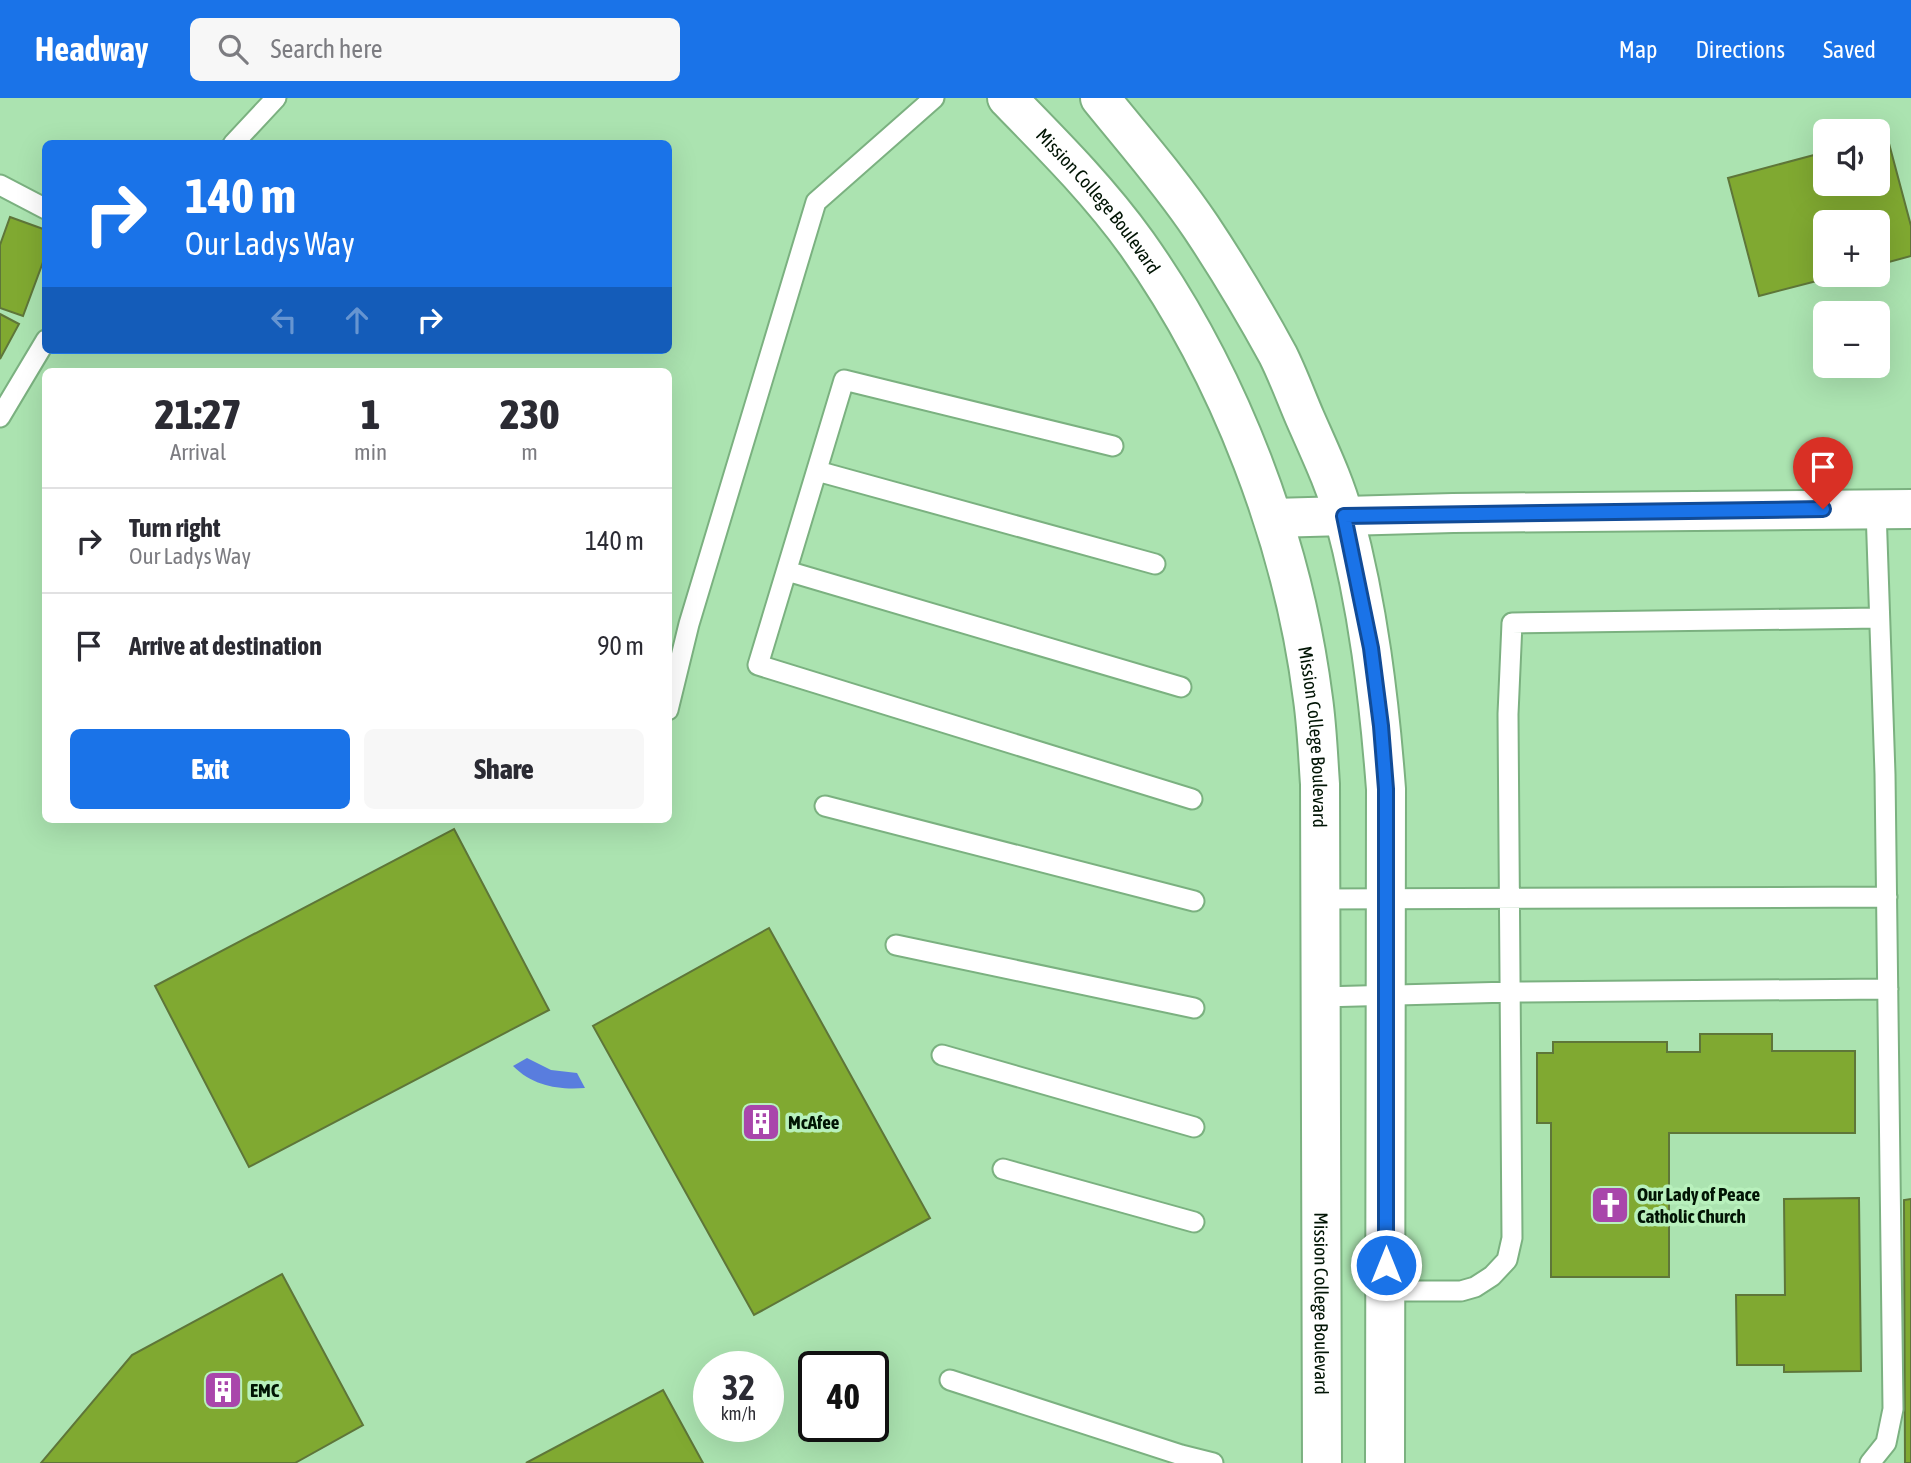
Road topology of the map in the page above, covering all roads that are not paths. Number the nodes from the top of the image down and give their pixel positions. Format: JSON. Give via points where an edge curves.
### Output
{"nodes":[{"id":1,"x":276,"y":98,"type":"edge"},
{"id":2,"x":934,"y":98,"type":"edge"},
{"id":3,"x":1007,"y":98,"type":"edge"},
{"id":4,"x":1100,"y":98,"type":"edge"},
{"id":5,"x":237,"y":140,"type":"edge"},
{"id":6,"x":0,"y":186,"type":"edge"},
{"id":7,"x":42,"y":207,"type":"edge"},
{"id":8,"x":42,"y":347,"type":"edge"},
{"id":9,"x":0,"y":417,"type":"edge"},
{"id":10,"x":1112,"y":446,"type":"dead end"},
{"id":11,"x":817,"y":471,"type":"junction"},
{"id":12,"x":1893,"y":509,"type":"edge"},
{"id":13,"x":1344,"y":516,"type":"junction"},
{"id":14,"x":1273,"y":518,"type":"junction"},
{"id":15,"x":1155,"y":564,"type":"dead end"},
{"id":16,"x":787,"y":571,"type":"junction"},
{"id":17,"x":1879,"y":618,"type":"junction"},
{"id":18,"x":1181,"y":687,"type":"dead end"},
{"id":19,"x":672,"y":694,"type":"edge"},
{"id":20,"x":1192,"y":799,"type":"dead end"},
{"id":21,"x":825,"y":806,"type":"dead end"},
{"id":22,"x":1887,"y":897,"type":"junction"},
{"id":23,"x":1510,"y":898,"type":"junction"},
{"id":24,"x":1321,"y":899,"type":"junction"},
{"id":25,"x":1386,"y":899,"type":"junction"},
{"id":26,"x":1194,"y":901,"type":"dead end"},
{"id":27,"x":896,"y":945,"type":"dead end"},
{"id":28,"x":1888,"y":989,"type":"junction"},
{"id":29,"x":1510,"y":992,"type":"junction"},
{"id":30,"x":1387,"y":996,"type":"junction"},
{"id":31,"x":1321,"y":997,"type":"junction"},
{"id":32,"x":1194,"y":1008,"type":"dead end"},
{"id":33,"x":942,"y":1055,"type":"dead end"},
{"id":34,"x":1194,"y":1126,"type":"dead end"},
{"id":35,"x":1003,"y":1169,"type":"dead end"},
{"id":36,"x":1194,"y":1222,"type":"dead end"},
{"id":37,"x":1386,"y":1291,"type":"junction"},
{"id":38,"x":950,"y":1380,"type":"dead end"},
{"id":39,"x":1213,"y":1463,"type":"edge"},
{"id":40,"x":1322,"y":1463,"type":"edge"},
{"id":41,"x":1385,"y":1463,"type":"edge"},
{"id":42,"x":1870,"y":1463,"type":"edge"}],
"edges":[{"from":1,"to":5,"type":"lane"},
{"from":2,"to":19,"type":"lane","via":[[816,202]]},
{"from":3,"to":14,"type":"street","name":"Mission College Boulevard","via":[[1082,175],[1157,274],[1225,398]]},
{"from":4,"to":13,"type":"street","via":[[1184,204],[1242,291],[1279,357]]},
{"from":6,"to":7,"type":"lane"},
{"from":8,"to":9,"type":"lane"},
{"from":10,"to":11,"type":"lane","via":[[844,380]]},
{"from":11,"to":15,"type":"lane"},
{"from":11,"to":16,"type":"lane"},
{"from":12,"to":13,"type":"street"},
{"from":12,"to":17,"type":"lane"},
{"from":13,"to":14,"type":"street"},
{"from":13,"to":25,"type":"street","via":[[1371,648],[1381,726]]},
{"from":14,"to":24,"type":"street","name":"Mission College Boulevard","via":[[1314,699]]},
{"from":16,"to":18,"type":"lane"},
{"from":16,"to":20,"type":"lane","via":[[758,665]]},
{"from":17,"to":22,"type":"lane"},
{"from":17,"to":23,"type":"lane","via":[[1513,623],[1508,714]]},
{"from":21,"to":26,"type":"lane"},
{"from":22,"to":23,"type":"lane"},
{"from":22,"to":28,"type":"lane"},
{"from":23,"to":25,"type":"lane"},
{"from":23,"to":29,"type":"lane"},
{"from":24,"to":25,"type":"lane"},
{"from":24,"to":31,"type":"street","name":"Mission College Boulevard"},
{"from":25,"to":30,"type":"street"},
{"from":27,"to":32,"type":"lane"},
{"from":28,"to":29,"type":"lane"},
{"from":28,"to":42,"type":"lane","via":[[1893,1409],[1886,1443]]},
{"from":29,"to":30,"type":"lane"},
{"from":29,"to":37,"type":"lane","via":[[1512,1238],[1507,1260],[1492,1276],[1461,1291]]},
{"from":30,"to":31,"type":"lane"},
{"from":30,"to":37,"type":"street"},
{"from":31,"to":40,"type":"street","name":"Mission College Boulevard"},
{"from":33,"to":34,"type":"lane"},
{"from":35,"to":36,"type":"lane"},
{"from":37,"to":41,"type":"street"},
{"from":38,"to":39,"type":"lane"}]}
